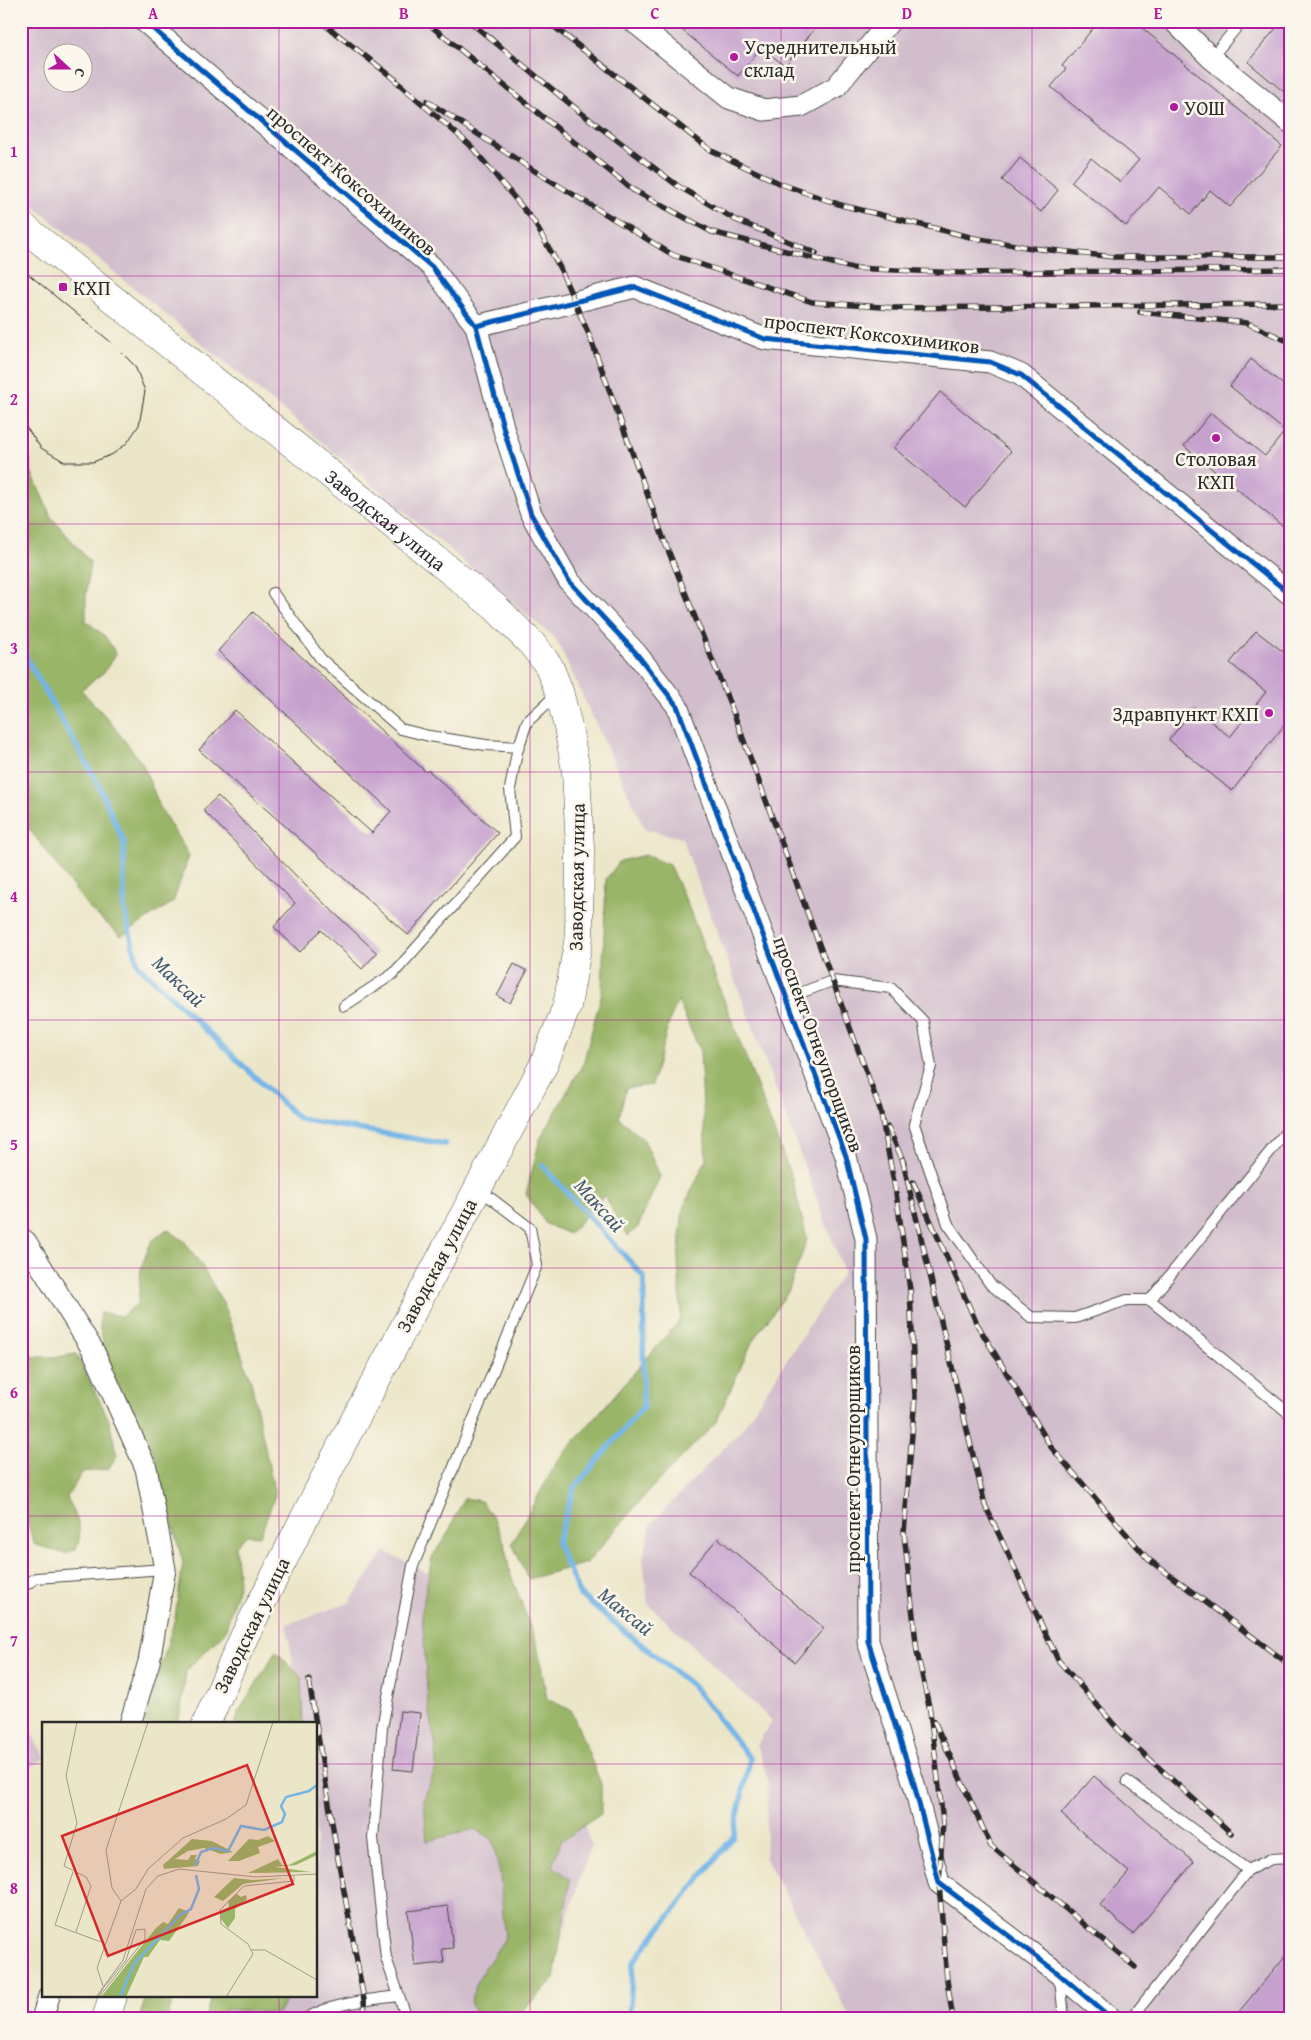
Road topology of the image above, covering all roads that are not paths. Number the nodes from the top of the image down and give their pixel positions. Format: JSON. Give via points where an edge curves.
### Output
{"nodes":[{"id":1,"x":144,"y":21,"type":"edge"},
{"id":2,"x":633,"y":21,"type":"edge"},
{"id":3,"x":890,"y":21,"type":"edge"},
{"id":4,"x":1174,"y":21,"type":"edge"},
{"id":5,"x":1242,"y":21,"type":"edge"},
{"id":6,"x":1211,"y":58,"type":"junction"},
{"id":7,"x":1290,"y":122,"type":"edge"},
{"id":8,"x":21,"y":225,"type":"edge"},
{"id":9,"x":476,"y":326,"type":"junction"},
{"id":10,"x":273,"y":593,"type":"dead end"},
{"id":11,"x":1290,"y":594,"type":"edge"},
{"id":12,"x":560,"y":691,"type":"junction"},
{"id":13,"x":519,"y":747,"type":"junction"},
{"id":14,"x":787,"y":998,"type":"junction"},
{"id":15,"x":344,"y":1006,"type":"dead end"},
{"id":16,"x":1290,"y":1128,"type":"edge"},
{"id":17,"x":477,"y":1188,"type":"junction"},
{"id":18,"x":21,"y":1238,"type":"edge"},
{"id":19,"x":1150,"y":1300,"type":"junction"},
{"id":20,"x":1290,"y":1414,"type":"edge"},
{"id":21,"x":165,"y":1569,"type":"junction"},
{"id":22,"x":21,"y":1588,"type":"edge"},
{"id":23,"x":131,"y":1722,"type":"edge"},
{"id":24,"x":207,"y":1722,"type":"edge"},
{"id":25,"x":1127,"y":1781,"type":"dead end"},
{"id":26,"x":1290,"y":1858,"type":"edge"},
{"id":27,"x":1248,"y":1870,"type":"junction"},
{"id":28,"x":1059,"y":1974,"type":"junction"},
{"id":29,"x":399,"y":1996,"type":"junction"},
{"id":30,"x":48,"y":1998,"type":"edge"},
{"id":31,"x":112,"y":1998,"type":"edge"},
{"id":32,"x":42,"y":2019,"type":"edge"},
{"id":33,"x":106,"y":2019,"type":"edge"},
{"id":34,"x":306,"y":2019,"type":"edge"},
{"id":35,"x":407,"y":2019,"type":"edge"},
{"id":36,"x":1064,"y":2019,"type":"edge"},
{"id":37,"x":1112,"y":2019,"type":"edge"},
{"id":38,"x":1131,"y":2019,"type":"edge"}],
"edges":[{"from":1,"to":9,"type":"street","name":"проспект Коксохимиков","via":[[432,267]]},
{"from":2,"to":3,"type":"street","via":[[729,98],[764,110],[801,106],[836,87]]},
{"from":4,"to":6,"type":"street"},
{"from":5,"to":6,"type":"lane"},
{"from":6,"to":7,"type":"street"},
{"from":8,"to":12,"type":"main road","name":"Заводская улица","via":[[495,607],[532,644],[549,666]]},
{"from":9,"to":11,"type":"street","name":"проспект Коксохимиков","via":[[635,287],[765,339],[990,362],[1021,375]]},
{"from":9,"to":14,"type":"street","name":"проспект Огнеупорщиков","via":[[504,434],[531,514],[569,581],[636,653],[677,706]]},
{"from":10,"to":13,"type":"lane","via":[[321,659],[401,728],[428,736]]},
{"from":12,"to":13,"type":"lane","via":[[527,722]]},
{"from":12,"to":17,"type":"main road","name":"Заводская улица","via":[[576,771],[580,848],[579,937],[567,1006],[543,1066]]},
{"from":13,"to":15,"type":"lane","via":[[510,789],[515,837],[393,974]]},
{"from":14,"to":19,"type":"lane","via":[[832,981],[891,988],[923,1021],[932,1066],[914,1124],[948,1224],[997,1290],[1031,1317],[1075,1318],[1127,1300]]},
{"from":14,"to":28,"type":"street","name":"проспект Огнеупорщиков","via":[[846,1156],[866,1239],[868,1641],[914,1784],[939,1883]]},
{"from":16,"to":19,"type":"lane"},
{"from":17,"to":24,"type":"main road","name":"Заводская улица","via":[[244,1637]]},
{"from":17,"to":29,"type":"lane","via":[[530,1228],[537,1265],[413,1566],[398,1642],[382,1728],[373,1838],[386,1958]]},
{"from":18,"to":21,"type":"street","via":[[93,1350],[146,1468]]},
{"from":19,"to":20,"type":"lane"},
{"from":21,"to":22,"type":"lane","via":[[36,1578]]},
{"from":21,"to":23,"type":"street","via":[[149,1662]]},
{"from":25,"to":27,"type":"lane"},
{"from":26,"to":27,"type":"lane","via":[[1271,1860]]},
{"from":27,"to":38,"type":"lane"},
{"from":28,"to":36,"type":"lane"},
{"from":28,"to":37,"type":"street","name":"проспект Огнеупорщиков"},
{"from":29,"to":34,"type":"lane","via":[[356,2002],[314,2013]]},
{"from":29,"to":35,"type":"lane"},
{"from":30,"to":32,"type":"street"},
{"from":31,"to":33,"type":"main road"}]}
